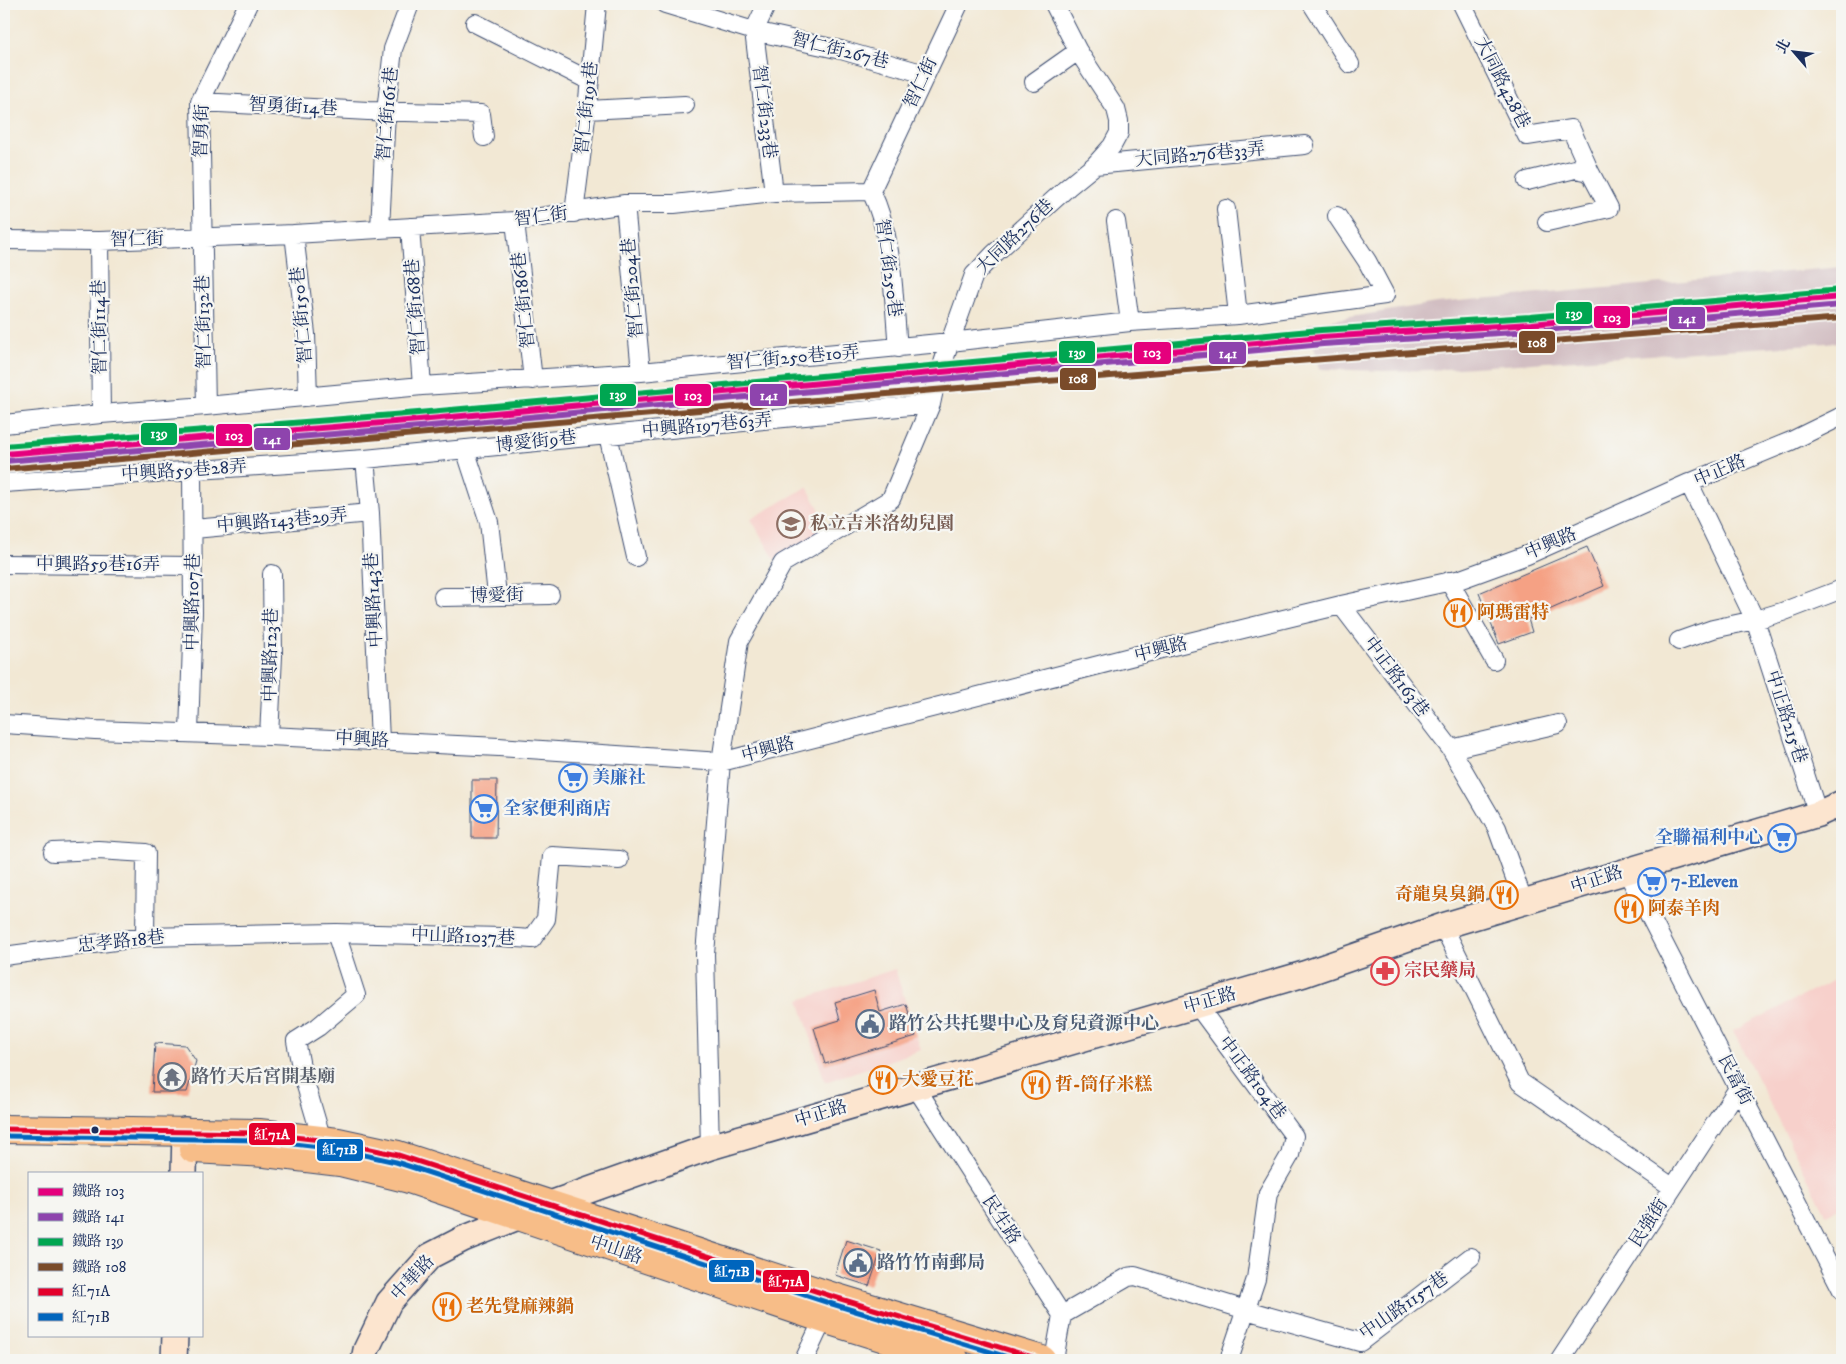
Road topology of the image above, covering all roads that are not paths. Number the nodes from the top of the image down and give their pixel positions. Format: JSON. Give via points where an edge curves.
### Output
{"nodes":[{"id":1,"x":248,"y":4,"type":"edge"},
{"id":2,"x":597,"y":4,"type":"edge"},
{"id":3,"x":665,"y":4,"type":"edge"},
{"id":4,"x":767,"y":4,"type":"edge"},
{"id":5,"x":959,"y":4,"type":"edge"},
{"id":6,"x":1054,"y":4,"type":"edge"},
{"id":7,"x":1312,"y":4,"type":"edge"},
{"id":8,"x":1462,"y":4,"type":"edge"},
{"id":9,"x":403,"y":6,"type":"edge"},
{"id":10,"x":692,"y":7,"type":"edge"},
{"id":11,"x":476,"y":23,"type":"dead end"},
{"id":12,"x":754,"y":31,"type":"junction"},
{"id":13,"x":1078,"y":51,"type":"junction"},
{"id":14,"x":1350,"y":64,"type":"dead end"},
{"id":15,"x":925,"y":74,"type":"junction"},
{"id":16,"x":590,"y":81,"type":"junction"},
{"id":17,"x":1034,"y":82,"type":"dead end"},
{"id":18,"x":200,"y":102,"type":"junction"},
{"id":19,"x":685,"y":105,"type":"dead end"},
{"id":20,"x":587,"y":110,"type":"junction"},
{"id":21,"x":386,"y":112,"type":"junction"},
{"id":22,"x":484,"y":137,"type":"dead end"},
{"id":23,"x":1305,"y":145,"type":"dead end"},
{"id":24,"x":1095,"y":165,"type":"junction"},
{"id":25,"x":1590,"y":172,"type":"junction"},
{"id":26,"x":1526,"y":181,"type":"dead end"},
{"id":27,"x":871,"y":191,"type":"junction"},
{"id":28,"x":774,"y":193,"type":"junction"},
{"id":29,"x":625,"y":204,"type":"junction"},
{"id":30,"x":1226,"y":209,"type":"dead end"},
{"id":31,"x":574,"y":213,"type":"junction"},
{"id":32,"x":1337,"y":216,"type":"dead end"},
{"id":33,"x":515,"y":221,"type":"junction"},
{"id":34,"x":1116,"y":221,"type":"dead end"},
{"id":35,"x":1547,"y":222,"type":"dead end"},
{"id":36,"x":410,"y":227,"type":"junction"},
{"id":37,"x":380,"y":228,"type":"junction"},
{"id":38,"x":294,"y":234,"type":"junction"},
{"id":39,"x":202,"y":238,"type":"junction"},
{"id":40,"x":4,"y":240,"type":"edge"},
{"id":41,"x":99,"y":241,"type":"junction"},
{"id":42,"x":1238,"y":315,"type":"junction"},
{"id":43,"x":1130,"y":322,"type":"junction"},
{"id":44,"x":950,"y":342,"type":"junction"},
{"id":45,"x":898,"y":348,"type":"junction"},
{"id":46,"x":641,"y":372,"type":"junction"},
{"id":47,"x":533,"y":380,"type":"junction"},
{"id":48,"x":422,"y":386,"type":"junction"},
{"id":49,"x":308,"y":397,"type":"junction"},
{"id":50,"x":931,"y":404,"type":"junction"},
{"id":51,"x":206,"y":406,"type":"junction"},
{"id":52,"x":101,"y":414,"type":"junction"},
{"id":53,"x":1842,"y":416,"type":"edge"},
{"id":54,"x":4,"y":424,"type":"edge"},
{"id":55,"x":608,"y":435,"type":"junction"},
{"id":56,"x":465,"y":449,"type":"junction"},
{"id":57,"x":365,"y":459,"type":"junction"},
{"id":58,"x":192,"y":471,"type":"junction"},
{"id":59,"x":4,"y":482,"type":"edge"},
{"id":60,"x":1689,"y":483,"type":"junction"},
{"id":61,"x":370,"y":513,"type":"junction"},
{"id":62,"x":1596,"y":525,"type":"joint"},
{"id":63,"x":194,"y":529,"type":"junction"},
{"id":64,"x":636,"y":557,"type":"dead end"},
{"id":65,"x":4,"y":564,"type":"edge"},
{"id":66,"x":193,"y":566,"type":"junction"},
{"id":67,"x":272,"y":574,"type":"dead end"},
{"id":68,"x":1449,"y":581,"type":"junction"},
{"id":69,"x":1842,"y":589,"type":"edge"},
{"id":70,"x":498,"y":595,"type":"junction"},
{"id":71,"x":550,"y":595,"type":"dead end"},
{"id":72,"x":443,"y":596,"type":"dead end"},
{"id":73,"x":1341,"y":605,"type":"junction"},
{"id":74,"x":1755,"y":620,"type":"junction"},
{"id":75,"x":1679,"y":641,"type":"dead end"},
{"id":76,"x":1494,"y":660,"type":"dead end"},
{"id":77,"x":4,"y":724,"type":"edge"},
{"id":78,"x":1558,"y":724,"type":"dead end"},
{"id":79,"x":189,"y":733,"type":"junction"},
{"id":80,"x":268,"y":736,"type":"junction"},
{"id":81,"x":380,"y":741,"type":"junction"},
{"id":82,"x":1451,"y":749,"type":"junction"},
{"id":83,"x":721,"y":762,"type":"junction"},
{"id":84,"x":1842,"y":803,"type":"edge"},
{"id":85,"x":1818,"y":814,"type":"junction"},
{"id":86,"x":52,"y":852,"type":"dead end"},
{"id":87,"x":620,"y":860,"type":"dead end"},
{"id":88,"x":1626,"y":870,"type":"junction"},
{"id":89,"x":1524,"y":903,"type":"junction"},
{"id":90,"x":1443,"y":926,"type":"junction"},
{"id":91,"x":336,"y":933,"type":"junction"},
{"id":92,"x":238,"y":934,"type":"joint"},
{"id":93,"x":145,"y":937,"type":"junction"},
{"id":94,"x":4,"y":956,"type":"edge"},
{"id":95,"x":1197,"y":1005,"type":"junction"},
{"id":96,"x":915,"y":1086,"type":"junction"},
{"id":97,"x":1739,"y":1087,"type":"junction"},
{"id":98,"x":4,"y":1128,"type":"edge"},
{"id":99,"x":322,"y":1140,"type":"junction"},
{"id":100,"x":4,"y":1144,"type":"edge"},
{"id":101,"x":710,"y":1147,"type":"junction"},
{"id":102,"x":185,"y":1151,"type":"edge"},
{"id":103,"x":1672,"y":1187,"type":"junction"},
{"id":104,"x":550,"y":1204,"type":"junction"},
{"id":105,"x":521,"y":1217,"type":"junction"},
{"id":106,"x":1472,"y":1258,"type":"dead end"},
{"id":107,"x":1842,"y":1290,"type":"edge"},
{"id":108,"x":828,"y":1308,"type":"junction"},
{"id":109,"x":1246,"y":1310,"type":"junction"},
{"id":110,"x":1062,"y":1315,"type":"junction"},
{"id":111,"x":175,"y":1336,"type":"edge"},
{"id":112,"x":174,"y":1360,"type":"edge"},
{"id":113,"x":364,"y":1360,"type":"edge"},
{"id":114,"x":804,"y":1360,"type":"edge"},
{"id":115,"x":955,"y":1360,"type":"edge"},
{"id":116,"x":1042,"y":1360,"type":"edge"},
{"id":117,"x":1054,"y":1360,"type":"edge"},
{"id":118,"x":1229,"y":1360,"type":"edge"},
{"id":119,"x":1560,"y":1360,"type":"edge"}],
"edges":[{"from":1,"to":18,"type":"street","name":"智勇街"},
{"from":2,"to":16,"type":"street","name":"智仁街191巷"},
{"from":3,"to":10,"type":"street","name":"智仁街267巷"},
{"from":4,"to":12,"type":"street"},
{"from":5,"to":15,"type":"street","name":"智仁街"},
{"from":6,"to":13,"type":"street","name":"大同路276巷"},
{"from":7,"to":14,"type":"street"},
{"from":8,"to":25,"type":"street","name":"大同路428巷","via":[[1527,136],[1571,129]]},
{"from":9,"to":21,"type":"street","name":"智仁街161巷","via":[[393,49]]},
{"from":10,"to":12,"type":"street","name":"智仁街267巷"},
{"from":11,"to":16,"type":"street"},
{"from":12,"to":15,"type":"street","name":"智仁街267巷","via":[[841,50]]},
{"from":12,"to":28,"type":"street","name":"智仁街233巷"},
{"from":13,"to":17,"type":"street"},
{"from":13,"to":24,"type":"street","name":"大同路276巷","via":[[1116,109],[1119,121],[1119,133],[1112,146]]},
{"from":15,"to":27,"type":"street","name":"智仁街"},
{"from":16,"to":20,"type":"street","name":"智仁街191巷"},
{"from":18,"to":21,"type":"street","name":"智勇街14巷"},
{"from":18,"to":39,"type":"street","name":"智勇街"},
{"from":19,"to":20,"type":"street"},
{"from":20,"to":31,"type":"street","name":"智仁街191巷"},
{"from":21,"to":22,"type":"street","name":"智勇街14巷","via":[[481,114]]},
{"from":21,"to":37,"type":"street","name":"智仁街161巷"},
{"from":23,"to":24,"type":"street","name":"大同路276巷33弄"},
{"from":24,"to":44,"type":"street","name":"大同路276巷","via":[[974,275]]},
{"from":25,"to":26,"type":"street","via":[[1575,169]]},
{"from":25,"to":35,"type":"street","via":[[1609,208]]},
{"from":27,"to":28,"type":"street","name":"智仁街"},
{"from":27,"to":45,"type":"street","name":"智仁街250巷","via":[[888,245]]},
{"from":28,"to":29,"type":"street","name":"智仁街","via":[[674,204]]},
{"from":29,"to":31,"type":"street","name":"智仁街"},
{"from":29,"to":46,"type":"street","name":"智仁街204巷"},
{"from":30,"to":42,"type":"street"},
{"from":31,"to":33,"type":"street","name":"智仁街"},
{"from":32,"to":42,"type":"street","via":[[1368,260],[1385,295]]},
{"from":33,"to":36,"type":"street","name":"智仁街"},
{"from":33,"to":47,"type":"street","name":"智仁街186巷"},
{"from":34,"to":43,"type":"street"},
{"from":36,"to":37,"type":"street","name":"智仁街"},
{"from":36,"to":48,"type":"street","name":"智仁街168巷"},
{"from":37,"to":38,"type":"street","name":"智仁街"},
{"from":38,"to":39,"type":"street","name":"智仁街"},
{"from":38,"to":49,"type":"street","name":"智仁街150巷","via":[[306,334]]},
{"from":39,"to":41,"type":"street","name":"智仁街"},
{"from":39,"to":51,"type":"street","name":"智仁街132巷"},
{"from":40,"to":41,"type":"street","name":"智仁街"},
{"from":41,"to":52,"type":"street","name":"智仁街114巷"},
{"from":42,"to":43,"type":"street"},
{"from":43,"to":44,"type":"street"},
{"from":44,"to":45,"type":"street","name":"智仁街250巷10弄"},
{"from":44,"to":50,"type":"street","name":"大同路276巷"},
{"from":45,"to":46,"type":"street","name":"智仁街250巷10弄"},
{"from":46,"to":47,"type":"street","name":"智仁街250巷10弄"},
{"from":47,"to":48,"type":"street","name":"智仁街250巷10弄"},
{"from":48,"to":49,"type":"street","name":"智仁街250巷10弄"},
{"from":49,"to":51,"type":"street","name":"智仁街250巷10弄"},
{"from":50,"to":55,"type":"street","name":"中興路197巷63弄"},
{"from":50,"to":83,"type":"street","name":"大同路276巷","via":[[891,499],[783,563],[739,641]]},
{"from":51,"to":52,"type":"street","name":"智仁街250巷10弄"},
{"from":52,"to":54,"type":"street","name":"智仁街250巷10弄"},
{"from":53,"to":60,"type":"street","name":"中正路"},
{"from":55,"to":56,"type":"street","name":"博愛街9巷"},
{"from":55,"to":64,"type":"street"},
{"from":56,"to":57,"type":"street","name":"博愛街9巷"},
{"from":56,"to":70,"type":"street","via":[[489,522]]},
{"from":57,"to":58,"type":"street","name":"中興路59巷28弄"},
{"from":57,"to":61,"type":"street","name":"中興路143巷"},
{"from":58,"to":59,"type":"street","name":"中興路59巷28弄"},
{"from":58,"to":63,"type":"street","name":"中興路107巷"},
{"from":60,"to":62,"type":"street","name":"中正路"},
{"from":60,"to":74,"type":"street","name":"中正路215巷"},
{"from":61,"to":63,"type":"street","name":"中興路143巷29弄"},
{"from":61,"to":81,"type":"street","name":"中興路143巷"},
{"from":62,"to":68,"type":"street","name":"中興路","via":[[1527,555]]},
{"from":63,"to":66,"type":"street","name":"中興路107巷"},
{"from":65,"to":66,"type":"street","name":"中興路59巷16弄"},
{"from":66,"to":79,"type":"street","name":"中興路107巷"},
{"from":67,"to":80,"type":"street","name":"中興路123巷","via":[[273,656]]},
{"from":68,"to":73,"type":"street","name":"中興路"},
{"from":68,"to":76,"type":"street"},
{"from":69,"to":74,"type":"street"},
{"from":70,"to":71,"type":"street","name":"博愛街"},
{"from":70,"to":72,"type":"street","name":"博愛街"},
{"from":73,"to":82,"type":"street","name":"中正路163巷"},
{"from":73,"to":83,"type":"street","name":"中興路"},
{"from":74,"to":75,"type":"street","via":[[1713,629]]},
{"from":74,"to":85,"type":"street","name":"中正路215巷"},
{"from":77,"to":79,"type":"street","name":"中興路"},
{"from":78,"to":82,"type":"street"},
{"from":79,"to":80,"type":"street","name":"中興路"},
{"from":80,"to":81,"type":"street","name":"中興路"},
{"from":81,"to":83,"type":"street","name":"中興路"},
{"from":82,"to":89,"type":"street","name":"中正路163巷","via":[[1496,828]]},
{"from":83,"to":101,"type":"street","name":"中興路","via":[[705,954]]},
{"from":84,"to":85,"type":"street","name":"中正路"},
{"from":85,"to":88,"type":"street","name":"中正路"},
{"from":86,"to":93,"type":"street","via":[[146,853]]},
{"from":87,"to":91,"type":"street","name":"中山路1037巷","via":[[552,856],[546,919],[532,940]]},
{"from":88,"to":89,"type":"street","name":"中正路"},
{"from":88,"to":97,"type":"street","name":"民富街"},
{"from":89,"to":90,"type":"street","name":"中正路"},
{"from":90,"to":95,"type":"street","name":"中正路","via":[[1304,974]]},
{"from":90,"to":103,"type":"street","via":[[1520,1082]]},
{"from":91,"to":92,"type":"street","name":"中山路1037巷"},
{"from":91,"to":99,"type":"street","via":[[356,995],[296,1041]]},
{"from":92,"to":93,"type":"street","name":"忠孝路18巷"},
{"from":93,"to":94,"type":"street","name":"忠孝路18巷"},
{"from":95,"to":96,"type":"street","name":"中正路"},
{"from":95,"to":109,"type":"street","name":"中正路104巷","via":[[1294,1136],[1290,1155],[1268,1193],[1256,1279]]},
{"from":96,"to":101,"type":"street","name":"中正路"},
{"from":96,"to":110,"type":"street","name":"民生路"},
{"from":97,"to":103,"type":"street","name":"民強街"},
{"from":97,"to":107,"type":"street","name":"民富街"},
{"from":98,"to":102,"type":"main road","name":"中山路"},
{"from":99,"to":102,"type":"main road","name":"中山路","via":[[259,1132]]},
{"from":99,"to":104,"type":"main road","name":"中山路","via":[[398,1155]]},
{"from":100,"to":102,"type":"main road","name":"中山路"},
{"from":101,"to":104,"type":"street","name":"中正路"},
{"from":102,"to":105,"type":"main road","name":"中山路","via":[[265,1153],[340,1162],[409,1179]]},
{"from":103,"to":119,"type":"street","name":"民強街"},
{"from":104,"to":105,"type":"street","name":"中正路"},
{"from":104,"to":108,"type":"main road","name":"中山路"},
{"from":105,"to":108,"type":"main road","name":"中山路"},
{"from":105,"to":113,"type":"street","name":"中華路","via":[[463,1239],[430,1256],[389,1302]]},
{"from":106,"to":109,"type":"street","name":"中山路1157巷","via":[[1360,1342]]},
{"from":108,"to":114,"type":"street"},
{"from":108,"to":115,"type":"main road","name":"中山路"},
{"from":108,"to":116,"type":"main road","name":"中山路"},
{"from":109,"to":110,"type":"street","name":"中山路1157巷","via":[[1135,1276]]},
{"from":109,"to":118,"type":"street"},
{"from":110,"to":117,"type":"street"},
{"from":111,"to":112,"type":"street"}]}
